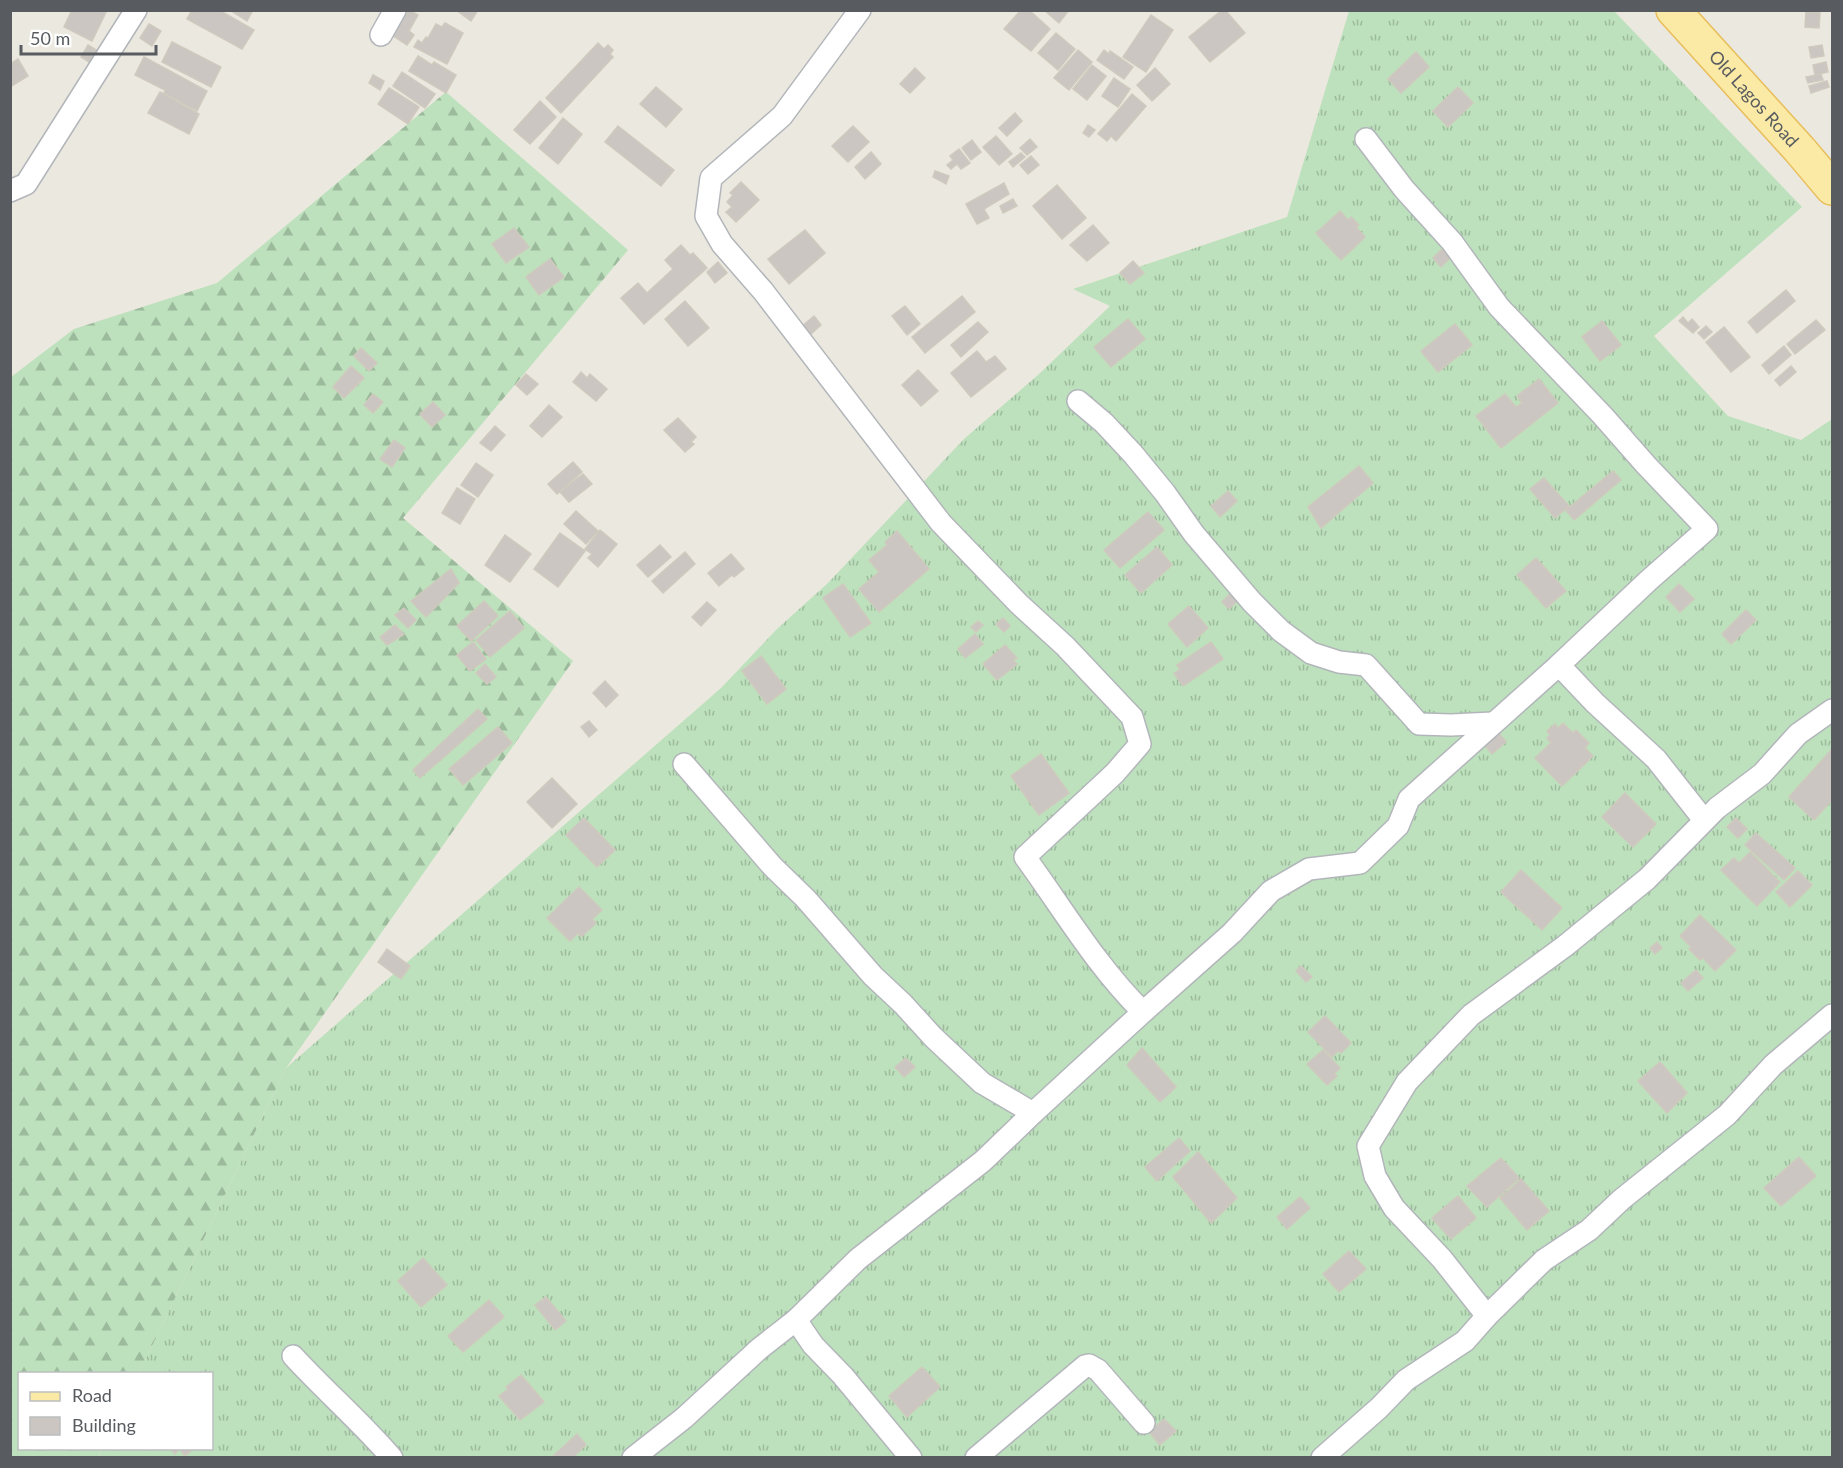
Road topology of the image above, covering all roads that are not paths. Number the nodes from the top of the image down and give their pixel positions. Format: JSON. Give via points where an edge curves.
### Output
{"nodes":[{"id":1,"x":136,"y":10,"type":"edge"},
{"id":2,"x":395,"y":10,"type":"edge"},
{"id":3,"x":860,"y":10,"type":"edge"},
{"id":4,"x":1673,"y":10,"type":"edge"},
{"id":5,"x":381,"y":35,"type":"dead end"},
{"id":6,"x":1366,"y":139,"type":"dead end"},
{"id":7,"x":1833,"y":188,"type":"edge"},
{"id":8,"x":10,"y":191,"type":"edge"},
{"id":9,"x":1078,"y":401,"type":"dead end"},
{"id":10,"x":1558,"y":665,"type":"junction"},
{"id":11,"x":1833,"y":710,"type":"edge"},
{"id":12,"x":1493,"y":723,"type":"junction"},
{"id":13,"x":684,"y":764,"type":"dead end"},
{"id":14,"x":1704,"y":820,"type":"junction"},
{"id":15,"x":1143,"y":1012,"type":"junction"},
{"id":16,"x":1833,"y":1014,"type":"edge"},
{"id":17,"x":1033,"y":1113,"type":"junction"},
{"id":18,"x":1486,"y":1316,"type":"junction"},
{"id":19,"x":796,"y":1320,"type":"junction"},
{"id":20,"x":293,"y":1356,"type":"dead end"},
{"id":21,"x":1144,"y":1423,"type":"dead end"},
{"id":22,"x":392,"y":1458,"type":"edge"},
{"id":23,"x":633,"y":1458,"type":"edge"},
{"id":24,"x":911,"y":1458,"type":"edge"},
{"id":25,"x":976,"y":1458,"type":"edge"},
{"id":26,"x":1322,"y":1458,"type":"edge"}],
"edges":[{"from":1,"to":8,"type":"street","via":[[26,184]]},
{"from":2,"to":5,"type":"street"},
{"from":3,"to":15,"type":"street","via":[[782,116],[711,178],[706,216],[722,244],[763,291],[941,524],[1132,717],[1140,744],[1115,773],[1025,857],[1088,947]]},
{"from":4,"to":7,"type":"main road","name":"Old Lagos Road"},
{"from":6,"to":10,"type":"street","via":[[1452,242],[1499,307],[1707,529]]},
{"from":9,"to":12,"type":"street","via":[[1133,454],[1252,602],[1289,636],[1311,653],[1366,665],[1419,723]]},
{"from":10,"to":12,"type":"street"},
{"from":10,"to":14,"type":"street","via":[[1656,759]]},
{"from":11,"to":14,"type":"street","via":[[1798,734],[1762,774]]},
{"from":12,"to":15,"type":"street","via":[[1409,799],[1398,826],[1360,863],[1309,869],[1271,891],[1232,933]]},
{"from":13,"to":17,"type":"street","via":[[773,867],[933,1037],[982,1083]]},
{"from":14,"to":18,"type":"street","via":[[1647,879],[1471,1015],[1407,1082],[1368,1146],[1375,1176],[1394,1208],[1442,1259]]},
{"from":15,"to":17,"type":"street"},
{"from":16,"to":18,"type":"street","via":[[1773,1065],[1727,1115],[1622,1198],[1589,1230],[1544,1260]]},
{"from":17,"to":19,"type":"street","via":[[982,1161],[858,1259]]},
{"from":18,"to":26,"type":"street","via":[[1465,1341],[1406,1380]]},
{"from":19,"to":23,"type":"street"},
{"from":19,"to":24,"type":"street"},
{"from":20,"to":22,"type":"street"},
{"from":21,"to":25,"type":"street","via":[[1098,1370],[1089,1365]]}]}
